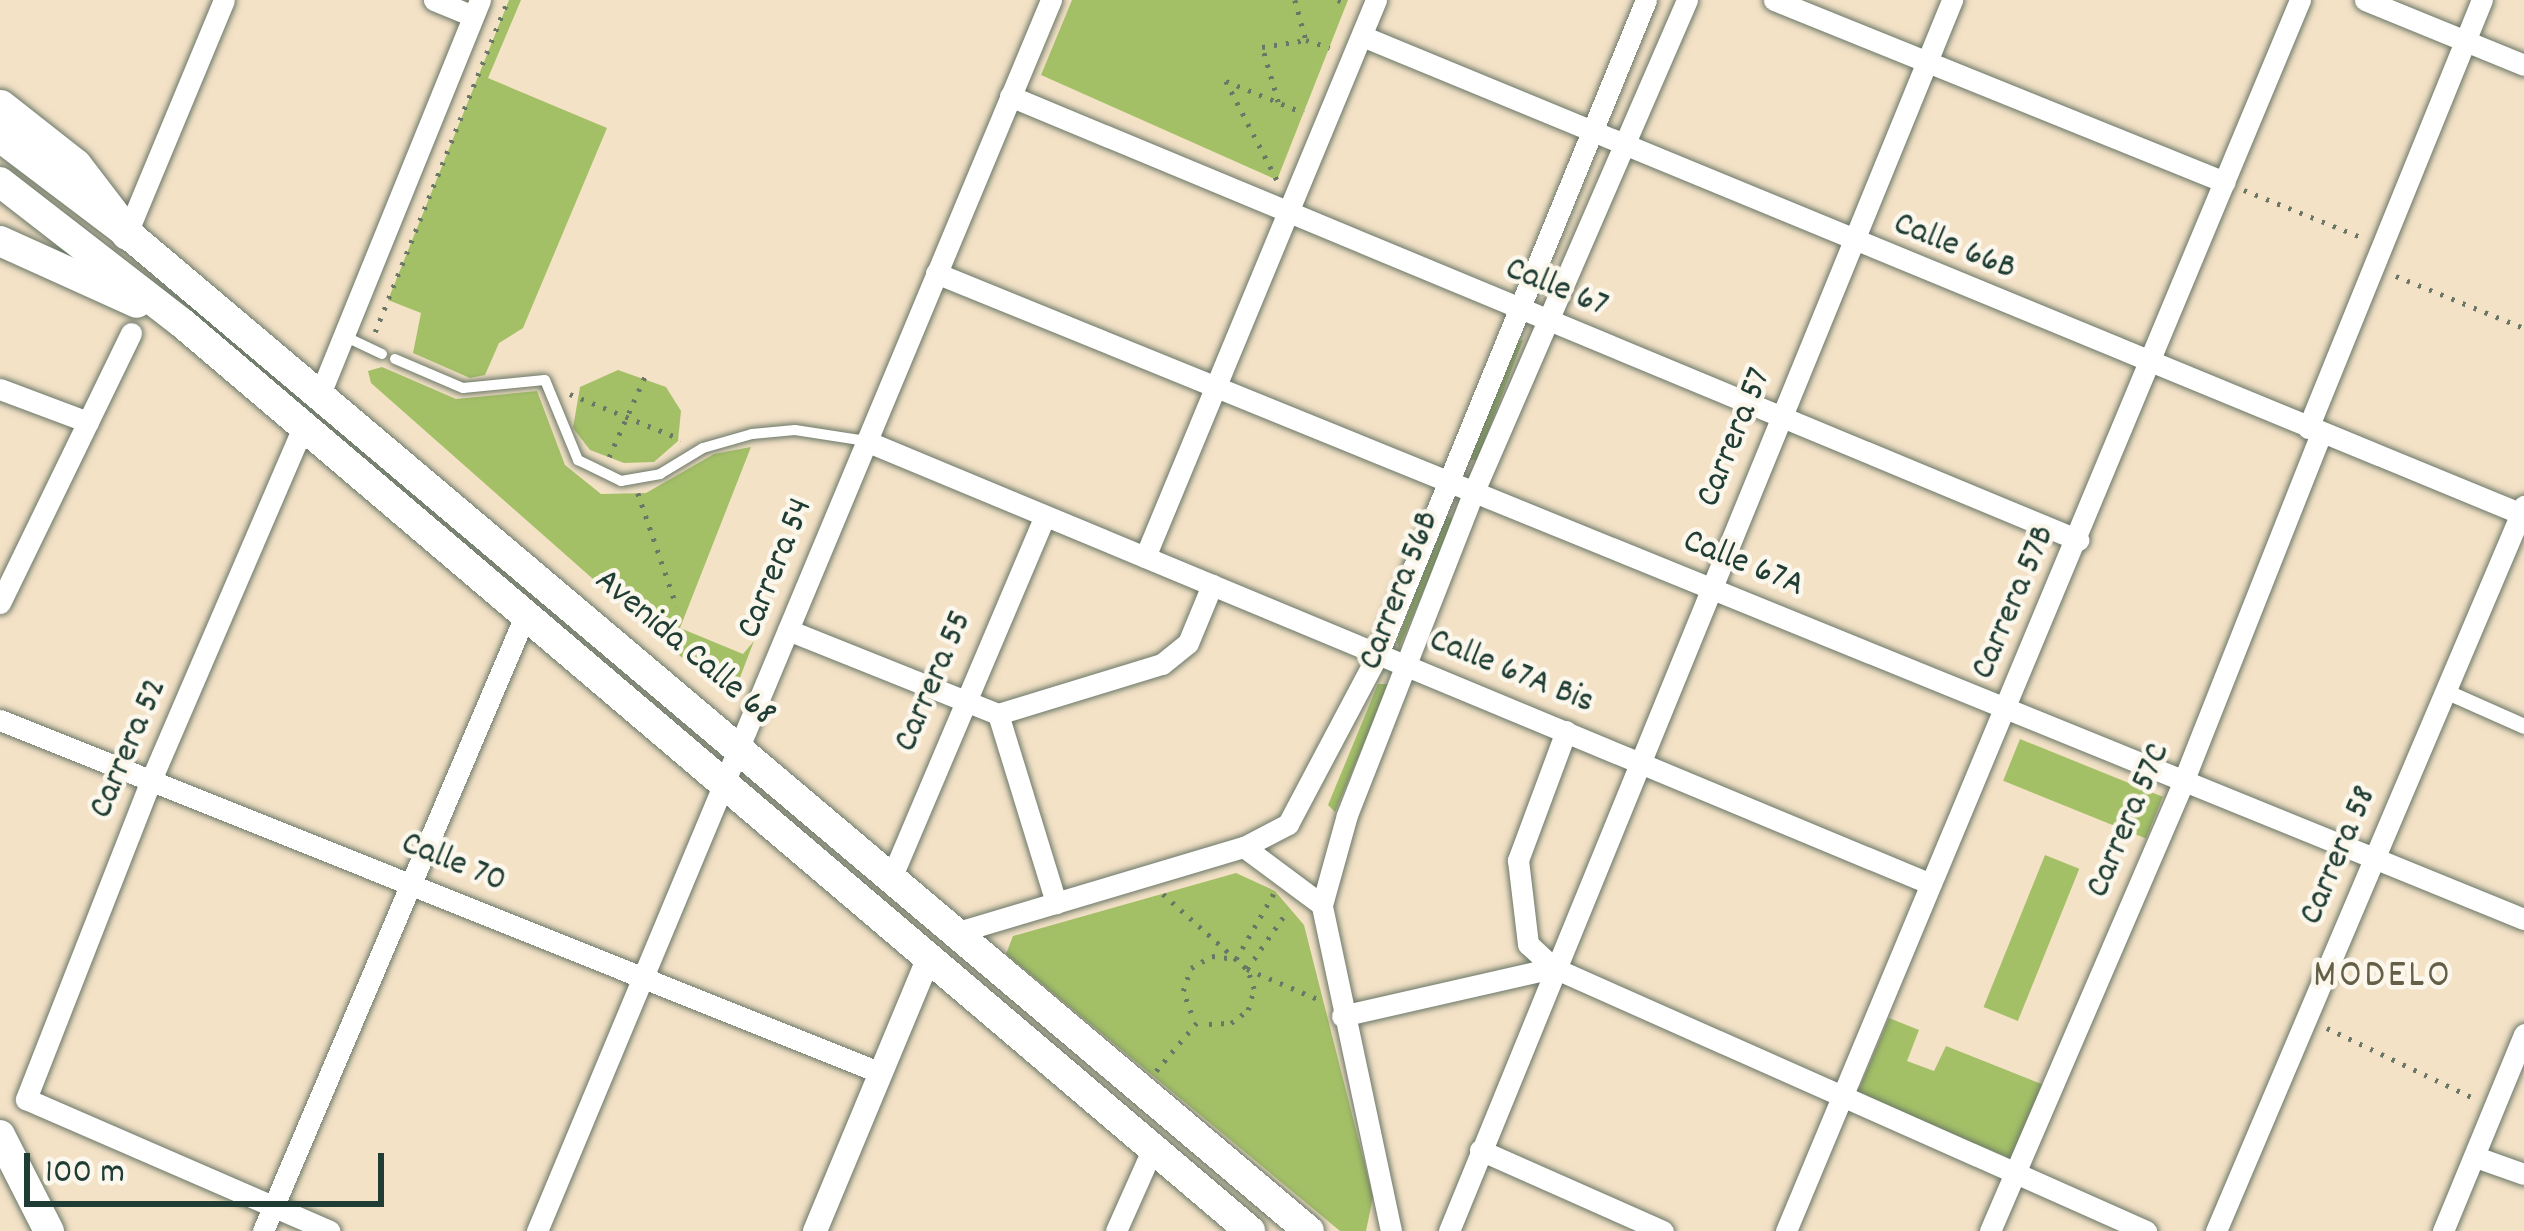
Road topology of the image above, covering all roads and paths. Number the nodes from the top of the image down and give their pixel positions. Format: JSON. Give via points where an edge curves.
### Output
{"nodes":[{"id":1,"x":224,"y":0,"type":"edge"},
{"id":2,"x":434,"y":0,"type":"edge"},
{"id":3,"x":508,"y":0,"type":"edge"},
{"id":4,"x":1051,"y":0,"type":"edge"},
{"id":5,"x":1295,"y":0,"type":"edge"},
{"id":6,"x":1338,"y":0,"type":"edge"},
{"id":7,"x":1376,"y":0,"type":"edge"},
{"id":8,"x":1646,"y":0,"type":"edge"},
{"id":9,"x":1687,"y":0,"type":"edge"},
{"id":10,"x":1774,"y":0,"type":"edge"},
{"id":11,"x":1952,"y":0,"type":"edge"},
{"id":12,"x":2300,"y":0,"type":"edge"},
{"id":13,"x":2365,"y":0,"type":"edge"},
{"id":14,"x":2482,"y":0,"type":"edge"},
{"id":15,"x":1347,"y":4,"type":"dead end"},
{"id":16,"x":476,"y":8,"type":"edge"},
{"id":17,"x":1362,"y":36,"type":"junction"},
{"id":18,"x":1306,"y":40,"type":"junction"},
{"id":19,"x":2464,"y":41,"type":"junction"},
{"id":20,"x":1330,"y":48,"type":"dead end"},
{"id":21,"x":1927,"y":62,"type":"junction"},
{"id":22,"x":2524,"y":65,"type":"edge"},
{"id":23,"x":1010,"y":96,"type":"junction"},
{"id":24,"x":1278,"y":102,"type":"junction"},
{"id":25,"x":0,"y":106,"type":"edge"},
{"id":26,"x":1304,"y":113,"type":"dead end"},
{"id":27,"x":1589,"y":133,"type":"junction"},
{"id":28,"x":0,"y":137,"type":"edge"},
{"id":29,"x":1618,"y":146,"type":"junction"},
{"id":30,"x":1277,"y":180,"type":"dead end"},
{"id":31,"x":0,"y":182,"type":"edge"},
{"id":32,"x":2225,"y":182,"type":"junction"},
{"id":33,"x":1287,"y":213,"type":"junction"},
{"id":34,"x":128,"y":233,"type":"junction"},
{"id":35,"x":0,"y":241,"type":"edge"},
{"id":36,"x":1853,"y":242,"type":"junction"},
{"id":37,"x":2379,"y":257,"type":"junction"},
{"id":38,"x":936,"y":273,"type":"junction"},
{"id":39,"x":1518,"y":309,"type":"junction"},
{"id":40,"x":1548,"y":320,"type":"junction"},
{"id":41,"x":182,"y":323,"type":"junction"},
{"id":42,"x":2524,"y":328,"type":"edge"},
{"id":43,"x":131,"y":333,"type":"dead end"},
{"id":44,"x":344,"y":336,"type":"junction"},
{"id":45,"x":369,"y":348,"type":"junction"},
{"id":46,"x":2151,"y":363,"type":"junction"},
{"id":47,"x":646,"y":374,"type":"dead end"},
{"id":48,"x":551,"y":386,"type":"junction"},
{"id":49,"x":1218,"y":387,"type":"junction"},
{"id":50,"x":0,"y":389,"type":"edge"},
{"id":51,"x":320,"y":394,"type":"junction"},
{"id":52,"x":627,"y":417,"type":"junction"},
{"id":53,"x":1780,"y":419,"type":"junction"},
{"id":54,"x":88,"y":422,"type":"junction"},
{"id":55,"x":303,"y":428,"type":"junction"},
{"id":56,"x":2314,"y":431,"type":"junction"},
{"id":57,"x":866,"y":441,"type":"junction"},
{"id":58,"x":704,"y":448,"type":"junction"},
{"id":59,"x":602,"y":474,"type":"junction"},
{"id":60,"x":1447,"y":481,"type":"junction"},
{"id":61,"x":634,"y":482,"type":"junction"},
{"id":62,"x":1474,"y":491,"type":"junction"},
{"id":63,"x":2523,"y":512,"type":"edge"},
{"id":64,"x":1045,"y":516,"type":"junction"},
{"id":65,"x":2078,"y":540,"type":"junction"},
{"id":66,"x":1145,"y":557,"type":"junction"},
{"id":67,"x":1212,"y":585,"type":"junction"},
{"id":68,"x":1711,"y":588,"type":"junction"},
{"id":69,"x":0,"y":603,"type":"edge"},
{"id":70,"x":677,"y":607,"type":"dead end"},
{"id":71,"x":525,"y":616,"type":"junction"},
{"id":72,"x":788,"y":630,"type":"junction"},
{"id":73,"x":1378,"y":654,"type":"junction"},
{"id":74,"x":1409,"y":666,"type":"junction"},
{"id":75,"x":2445,"y":691,"type":"junction"},
{"id":76,"x":966,"y":701,"type":"junction"},
{"id":77,"x":2005,"y":710,"type":"junction"},
{"id":78,"x":998,"y":714,"type":"junction"},
{"id":79,"x":0,"y":720,"type":"edge"},
{"id":80,"x":2524,"y":726,"type":"edge"},
{"id":81,"x":1566,"y":731,"type":"junction"},
{"id":82,"x":740,"y":746,"type":"junction"},
{"id":83,"x":1639,"y":761,"type":"junction"},
{"id":84,"x":151,"y":780,"type":"junction"},
{"id":85,"x":2183,"y":782,"type":"junction"},
{"id":86,"x":724,"y":783,"type":"junction"},
{"id":87,"x":1244,"y":847,"type":"junction"},
{"id":88,"x":2374,"y":858,"type":"junction"},
{"id":89,"x":892,"y":876,"type":"junction"},
{"id":90,"x":1147,"y":876,"type":"junction"},
{"id":91,"x":411,"y":883,"type":"junction"},
{"id":92,"x":1293,"y":884,"type":"junction"},
{"id":93,"x":1931,"y":884,"type":"junction"},
{"id":94,"x":1056,"y":903,"type":"junction"},
{"id":95,"x":1322,"y":905,"type":"junction"},
{"id":96,"x":2524,"y":919,"type":"edge"},
{"id":97,"x":958,"y":932,"type":"junction"},
{"id":98,"x":928,"y":957,"type":"junction"},
{"id":99,"x":1236,"y":959,"type":"junction"},
{"id":100,"x":1554,"y":968,"type":"junction"},
{"id":101,"x":1246,"y":969,"type":"junction"},
{"id":102,"x":646,"y":976,"type":"junction"},
{"id":103,"x":1342,"y":1011,"type":"junction"},
{"id":104,"x":1191,"y":1013,"type":"dead end"},
{"id":105,"x":2306,"y":1018,"type":"junction"},
{"id":106,"x":1199,"y":1020,"type":"dead end"},
{"id":107,"x":1210,"y":1024,"type":"dead end"},
{"id":108,"x":2524,"y":1034,"type":"edge"},
{"id":109,"x":881,"y":1073,"type":"junction"},
{"id":110,"x":1141,"y":1088,"type":"junction"},
{"id":111,"x":1843,"y":1100,"type":"junction"},
{"id":112,"x":2495,"y":1108,"type":"junction"},
{"id":113,"x":0,"y":1135,"type":"edge"},
{"id":114,"x":1153,"y":1148,"type":"junction"},
{"id":115,"x":1480,"y":1150,"type":"junction"},
{"id":116,"x":2476,"y":1157,"type":"junction"},
{"id":117,"x":2014,"y":1174,"type":"junction"},
{"id":118,"x":2524,"y":1174,"type":"edge"},
{"id":119,"x":274,"y":1207,"type":"junction"},
{"id":120,"x":49,"y":1231,"type":"edge"},
{"id":121,"x":263,"y":1231,"type":"edge"},
{"id":122,"x":329,"y":1231,"type":"edge"},
{"id":123,"x":538,"y":1231,"type":"edge"},
{"id":124,"x":815,"y":1231,"type":"edge"},
{"id":125,"x":1116,"y":1231,"type":"edge"},
{"id":126,"x":1250,"y":1231,"type":"edge"},
{"id":127,"x":1310,"y":1231,"type":"edge"},
{"id":128,"x":1391,"y":1231,"type":"edge"},
{"id":129,"x":1449,"y":1231,"type":"edge"},
{"id":130,"x":1663,"y":1231,"type":"edge"},
{"id":131,"x":1786,"y":1231,"type":"edge"},
{"id":132,"x":1990,"y":1231,"type":"edge"},
{"id":133,"x":2146,"y":1231,"type":"edge"},
{"id":134,"x":2216,"y":1231,"type":"edge"},
{"id":135,"x":2444,"y":1231,"type":"edge"}],
"edges":[{"from":1,"to":34,"type":"street"},
{"from":2,"to":16,"type":"street"},
{"from":3,"to":45,"type":"path"},
{"from":4,"to":23,"type":"street","name":"Carrera 54"},
{"from":5,"to":18,"type":"path"},
{"from":6,"to":15,"type":"path"},
{"from":7,"to":17,"type":"street"},
{"from":8,"to":27,"type":"street","name":"Carrera 56B"},
{"from":9,"to":29,"type":"street","name":"Carrera 56B"},
{"from":10,"to":21,"type":"street"},
{"from":11,"to":21,"type":"street","name":"Carrera 57"},
{"from":12,"to":32,"type":"street","name":"Carrera 57B"},
{"from":13,"to":19,"type":"street"},
{"from":14,"to":19,"type":"street","name":"Carrera 57C"},
{"from":16,"to":44,"type":"street"},
{"from":17,"to":27,"type":"street","name":"Calle 66B"},
{"from":17,"to":33,"type":"street"},
{"from":18,"to":20,"type":"path"},
{"from":18,"to":24,"type":"path","via":[[1262,47]]},
{"from":19,"to":22,"type":"street"},
{"from":19,"to":37,"type":"street","name":"Carrera 57C"},
{"from":21,"to":32,"type":"street"},
{"from":21,"to":36,"type":"street","name":"Carrera 57"},
{"from":23,"to":33,"type":"street","name":"Calle 67"},
{"from":23,"to":38,"type":"street","name":"Carrera 54"},
{"from":24,"to":26,"type":"path"},
{"from":24,"to":30,"type":"path","via":[[1226,81]]},
{"from":25,"to":34,"type":"highway","via":[[75,165]]},
{"from":27,"to":29,"type":"street","name":"Calle 66B"},
{"from":27,"to":39,"type":"street","name":"Carrera 56B"},
{"from":28,"to":34,"type":"main road","name":"Avenida Calle 68"},
{"from":29,"to":36,"type":"street","name":"Calle 66B"},
{"from":29,"to":40,"type":"street","name":"Carrera 56B"},
{"from":31,"to":41,"type":"main road","name":"Avenida Calle 68"},
{"from":32,"to":37,"type":"path"},
{"from":32,"to":46,"type":"street","name":"Carrera 57B"},
{"from":33,"to":39,"type":"street","name":"Calle 67"},
{"from":33,"to":49,"type":"street"},
{"from":34,"to":51,"type":"main road","name":"Avenida Calle 68"},
{"from":35,"to":41,"type":"main road"},
{"from":36,"to":46,"type":"street","name":"Calle 66B"},
{"from":36,"to":53,"type":"street","name":"Carrera 57"},
{"from":37,"to":42,"type":"path"},
{"from":37,"to":56,"type":"street","name":"Carrera 57C"},
{"from":38,"to":49,"type":"street","name":"Calle 67A"},
{"from":38,"to":57,"type":"street","name":"Carrera 54"},
{"from":39,"to":40,"type":"street","name":"Calle 67"},
{"from":39,"to":60,"type":"street","name":"Carrera 56B"},
{"from":40,"to":53,"type":"street","name":"Calle 67"},
{"from":40,"to":62,"type":"street","name":"Carrera 56B"},
{"from":41,"to":55,"type":"main road","name":"Avenida Calle 68"},
{"from":43,"to":54,"type":"street"},
{"from":44,"to":45,"type":"lane"},
{"from":44,"to":51,"type":"street"},
{"from":45,"to":48,"type":"lane","via":[[463,388],[537,377]]},
{"from":46,"to":56,"type":"street","name":"Calle 66B"},
{"from":46,"to":65,"type":"street","name":"Carrera 57B"},
{"from":47,"to":52,"type":"path"},
{"from":48,"to":52,"type":"path"},
{"from":48,"to":59,"type":"lane","via":[[566,442]]},
{"from":49,"to":60,"type":"street","name":"Calle 67A"},
{"from":49,"to":66,"type":"street"},
{"from":50,"to":54,"type":"street"},
{"from":51,"to":82,"type":"main road","name":"Avenida Calle 68"},
{"from":52,"to":58,"type":"path"},
{"from":52,"to":59,"type":"path"},
{"from":53,"to":65,"type":"street","name":"Calle 67"},
{"from":53,"to":68,"type":"street","name":"Carrera 57"},
{"from":54,"to":69,"type":"street"},
{"from":55,"to":71,"type":"main road","name":"Avenida Calle 68"},
{"from":55,"to":84,"type":"street","name":"Carrera 52"},
{"from":56,"to":63,"type":"street","name":"Calle 66B"},
{"from":56,"to":85,"type":"street","name":"Carrera 57C"},
{"from":57,"to":58,"type":"lane","via":[[772,431]]},
{"from":57,"to":64,"type":"street","name":"Calle 67A Bis"},
{"from":57,"to":72,"type":"street","name":"Carrera 54"},
{"from":58,"to":61,"type":"lane"},
{"from":59,"to":61,"type":"lane"},
{"from":60,"to":62,"type":"street","name":"Calle 67A"},
{"from":60,"to":73,"type":"street","name":"Carrera 56B"},
{"from":61,"to":70,"type":"path"},
{"from":62,"to":68,"type":"street","name":"Calle 67A"},
{"from":62,"to":74,"type":"street","name":"Carrera 56B"},
{"from":63,"to":75,"type":"street","name":"Carrera 58"},
{"from":64,"to":66,"type":"street","name":"Calle 67A Bis"},
{"from":64,"to":76,"type":"street","name":"Carrera 55"},
{"from":65,"to":77,"type":"street","name":"Carrera 57B"},
{"from":66,"to":67,"type":"street","name":"Calle 67A Bis"},
{"from":67,"to":73,"type":"street","name":"Calle 67A Bis"},
{"from":67,"to":78,"type":"street","via":[[1188,643],[1162,664]]},
{"from":68,"to":77,"type":"street","name":"Calle 67A"},
{"from":68,"to":83,"type":"street","name":"Carrera 57"},
{"from":71,"to":86,"type":"main road","name":"Avenida Calle 68"},
{"from":71,"to":91,"type":"street"},
{"from":72,"to":76,"type":"street"},
{"from":72,"to":82,"type":"street","name":"Carrera 54"},
{"from":73,"to":74,"type":"street","name":"Calle 67A Bis"},
{"from":73,"to":87,"type":"street","name":"Carrera 56B","via":[[1295,814]]},
{"from":74,"to":81,"type":"street","name":"Calle 67A Bis"},
{"from":74,"to":95,"type":"street","name":"Carrera 56B","via":[[1347,815]]},
{"from":75,"to":80,"type":"street"},
{"from":75,"to":88,"type":"street","name":"Carrera 58"},
{"from":76,"to":78,"type":"street"},
{"from":76,"to":89,"type":"street","name":"Carrera 55"},
{"from":77,"to":85,"type":"street","name":"Calle 67A"},
{"from":77,"to":93,"type":"street","name":"Carrera 57B"},
{"from":78,"to":94,"type":"street"},
{"from":79,"to":84,"type":"street","name":"Calle 70"},
{"from":81,"to":83,"type":"street","name":"Calle 67A Bis"},
{"from":81,"to":100,"type":"street","via":[[1518,860],[1528,944]]},
{"from":82,"to":86,"type":"street","name":"Carrera 54"},
{"from":82,"to":89,"type":"main road","name":"Avenida Calle 68"},
{"from":83,"to":93,"type":"street","name":"Calle 67A Bis"},
{"from":83,"to":100,"type":"street","name":"Carrera 57"},
{"from":84,"to":91,"type":"street","name":"Calle 70"},
{"from":84,"to":119,"type":"street","name":"Carrera 52","via":[[26,1099]]},
{"from":85,"to":88,"type":"street","name":"Calle 67A"},
{"from":85,"to":117,"type":"street","name":"Carrera 57C"},
{"from":86,"to":98,"type":"main road","name":"Avenida Calle 68"},
{"from":86,"to":102,"type":"street","name":"Carrera 54"},
{"from":87,"to":90,"type":"street","name":"Carrera 56B"},
{"from":87,"to":92,"type":"street"},
{"from":88,"to":96,"type":"street","name":"Calle 67A"},
{"from":88,"to":105,"type":"street","name":"Carrera 58"},
{"from":89,"to":97,"type":"main road","name":"Avenida Calle 68"},
{"from":90,"to":94,"type":"street","name":"Carrera 56B"},
{"from":90,"to":99,"type":"path"},
{"from":91,"to":102,"type":"street","name":"Calle 70"},
{"from":91,"to":119,"type":"street"},
{"from":92,"to":95,"type":"street"},
{"from":92,"to":99,"type":"path"},
{"from":92,"to":101,"type":"path"},
{"from":93,"to":111,"type":"street","name":"Carrera 57B"},
{"from":94,"to":97,"type":"street","name":"Carrera 56B"},
{"from":95,"to":103,"type":"street","name":"Carrera 56B"},
{"from":97,"to":110,"type":"main road","name":"Avenida Calle 68"},
{"from":98,"to":109,"type":"street"},
{"from":98,"to":114,"type":"main road","name":"Avenida Calle 68"},
{"from":99,"to":101,"type":"path"},
{"from":99,"to":104,"type":"path","via":[[1212,956],[1191,968],[1183,991]]},
{"from":100,"to":103,"type":"street"},
{"from":100,"to":111,"type":"street"},
{"from":100,"to":115,"type":"street","name":"Carrera 57"},
{"from":101,"to":103,"type":"path"},
{"from":101,"to":107,"type":"path","via":[[1254,989],[1248,1010],[1231,1023]]},
{"from":102,"to":109,"type":"street","name":"Calle 70"},
{"from":102,"to":123,"type":"street","name":"Carrera 54"},
{"from":103,"to":128,"type":"street","name":"Carrera 56B"},
{"from":105,"to":112,"type":"path"},
{"from":105,"to":134,"type":"street","name":"Carrera 58"},
{"from":106,"to":110,"type":"path"},
{"from":108,"to":112,"type":"street"},
{"from":109,"to":124,"type":"street"},
{"from":110,"to":127,"type":"main road","name":"Avenida Calle 68"},
{"from":111,"to":117,"type":"street"},
{"from":111,"to":131,"type":"street","name":"Carrera 57B"},
{"from":112,"to":116,"type":"street"},
{"from":113,"to":120,"type":"main road"},
{"from":114,"to":125,"type":"street"},
{"from":114,"to":126,"type":"main road","name":"Avenida Calle 68"},
{"from":115,"to":129,"type":"street","name":"Carrera 57"},
{"from":115,"to":130,"type":"street"},
{"from":116,"to":118,"type":"street"},
{"from":116,"to":135,"type":"street"},
{"from":117,"to":132,"type":"street","name":"Carrera 57C"},
{"from":117,"to":133,"type":"street"},
{"from":119,"to":121,"type":"street"},
{"from":119,"to":122,"type":"street"}]}
